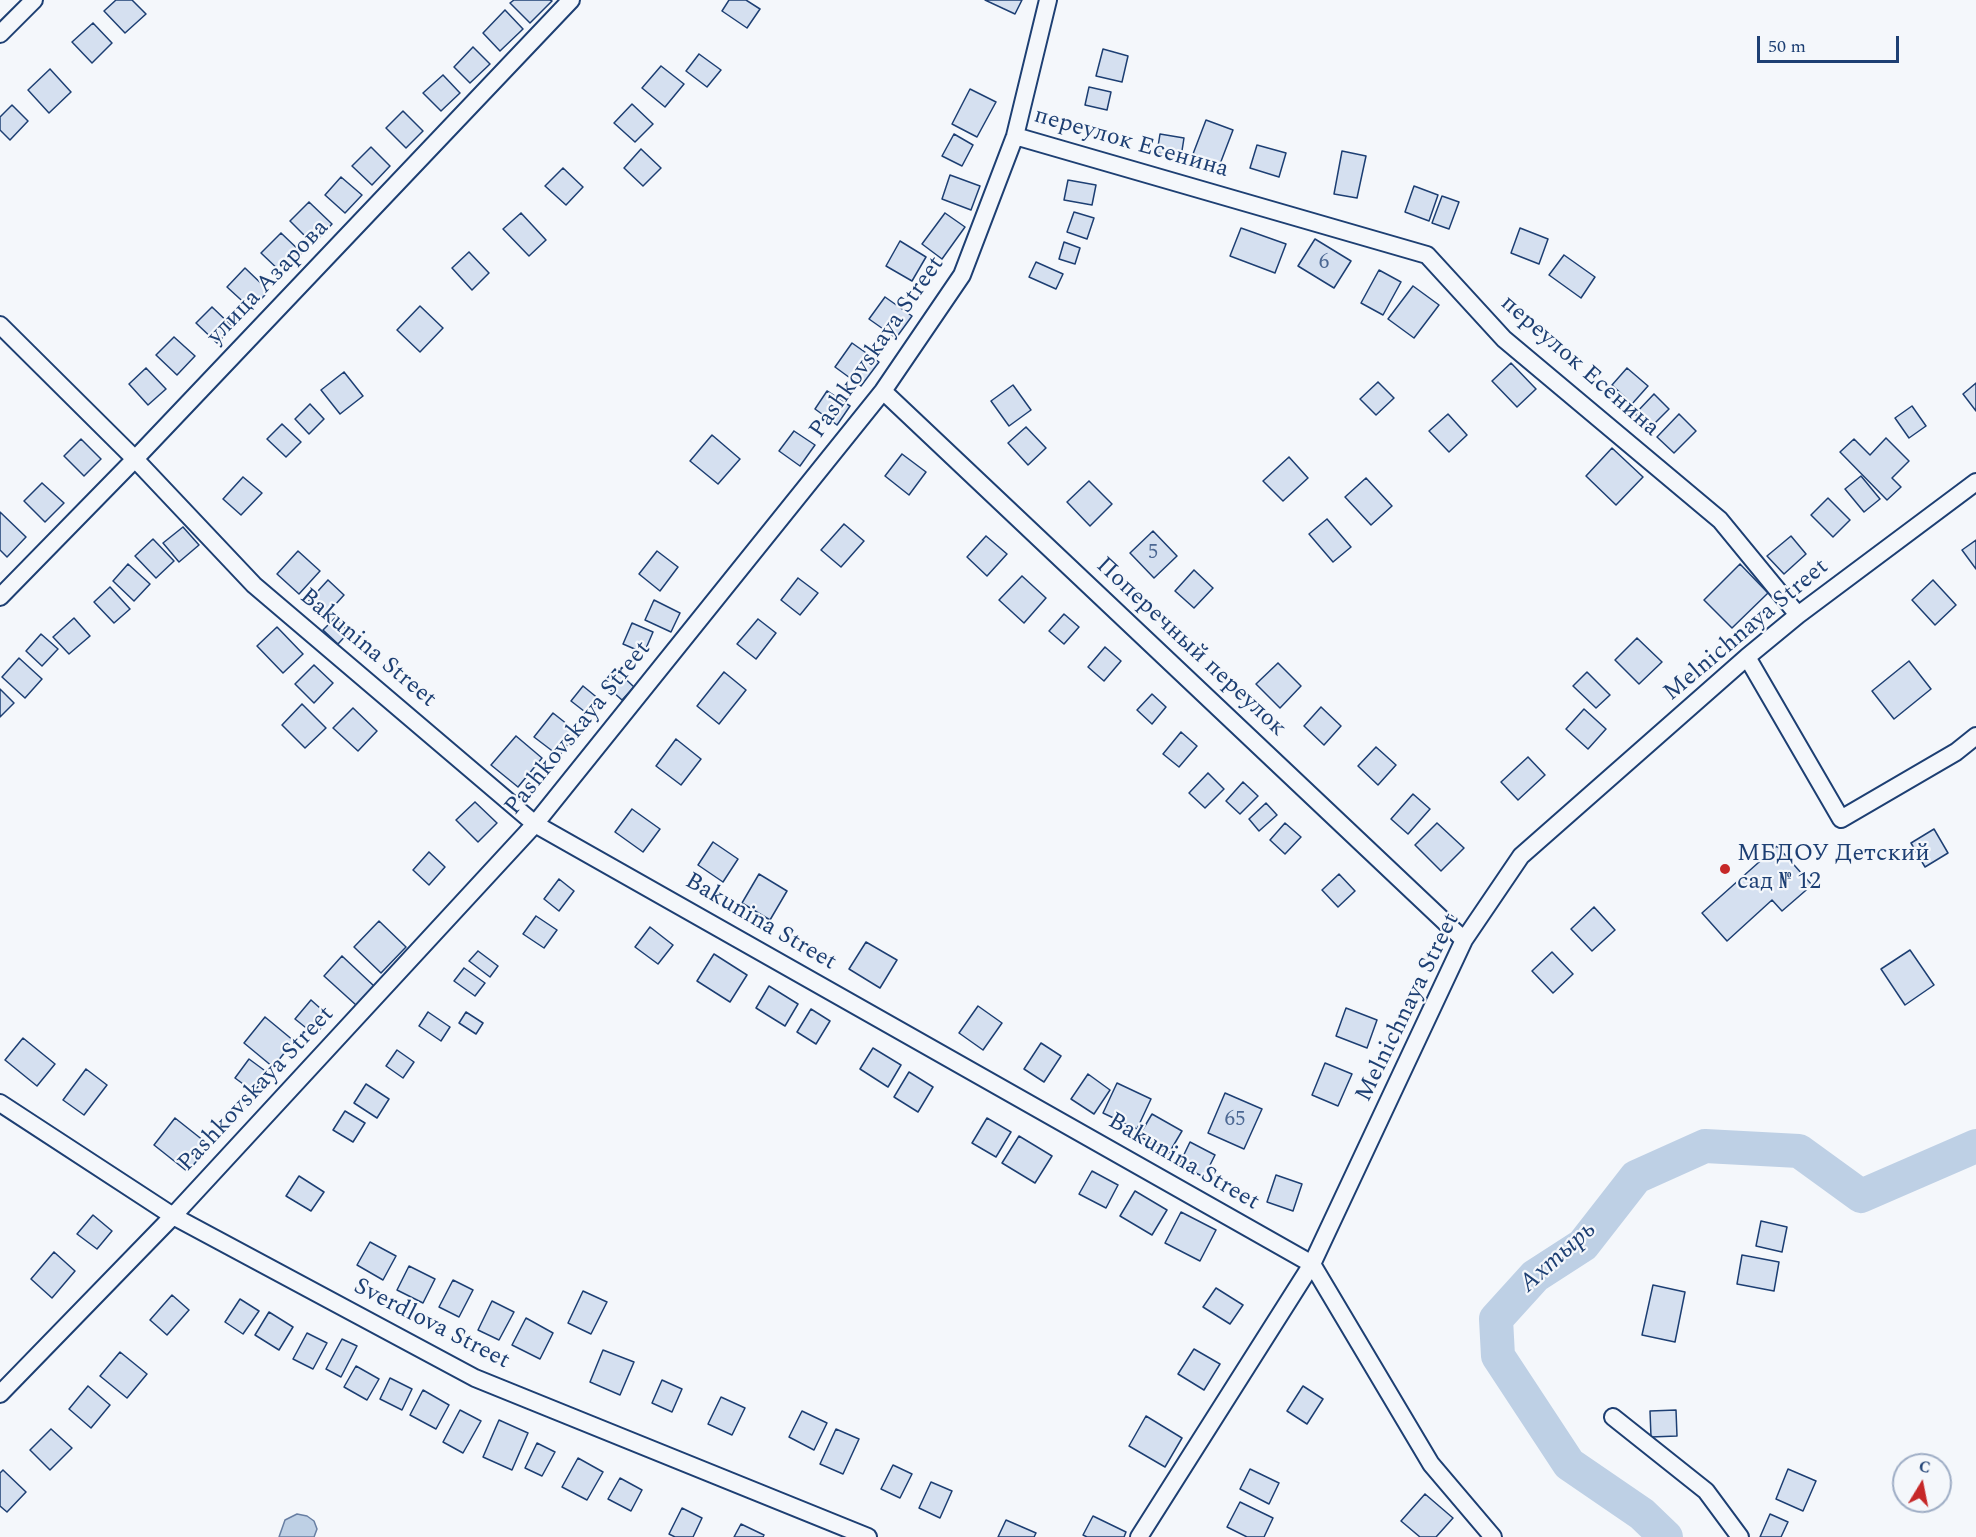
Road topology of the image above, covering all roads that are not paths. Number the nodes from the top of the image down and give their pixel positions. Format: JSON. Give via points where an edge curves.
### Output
{"nodes":[{"id":1,"x":34,"y":0,"type":"edge"},
{"id":2,"x":571,"y":0,"type":"edge"},
{"id":3,"x":1048,"y":0,"type":"edge"},
{"id":4,"x":0,"y":34,"type":"edge"},
{"id":5,"x":1015,"y":136,"type":"junction"},
{"id":6,"x":0,"y":325,"type":"edge"},
{"id":7,"x":883,"y":391,"type":"junction"},
{"id":8,"x":135,"y":459,"type":"junction"},
{"id":9,"x":1976,"y":482,"type":"edge"},
{"id":10,"x":0,"y":597,"type":"edge"},
{"id":11,"x":1798,"y":615,"type":"junction"},
{"id":12,"x":1747,"y":657,"type":"junction"},
{"id":13,"x":1976,"y":736,"type":"edge"},
{"id":14,"x":535,"y":824,"type":"junction"},
{"id":15,"x":1464,"y":940,"type":"junction"},
{"id":16,"x":0,"y":1103,"type":"edge"},
{"id":17,"x":173,"y":1216,"type":"junction"},
{"id":18,"x":1312,"y":1264,"type":"junction"},
{"id":19,"x":0,"y":1394,"type":"edge"},
{"id":20,"x":1613,"y":1417,"type":"dead end"},
{"id":21,"x":867,"y":1537,"type":"edge"},
{"id":22,"x":1139,"y":1537,"type":"edge"},
{"id":23,"x":1493,"y":1537,"type":"edge"},
{"id":24,"x":1740,"y":1537,"type":"edge"}],
"edges":[{"from":1,"to":4,"type":"street"},
{"from":2,"to":8,"type":"street","name":"улица Азарова"},
{"from":3,"to":5,"type":"street","name":"Pashkovskaya Street"},
{"from":5,"to":7,"type":"street","name":"Pashkovskaya Street","via":[[962,275]]},
{"from":5,"to":11,"type":"street","name":"переулок Есенина","via":[[1427,255],[1504,339],[1720,520]]},
{"from":6,"to":8,"type":"street","name":"Bakunina Street"},
{"from":7,"to":14,"type":"street","name":"Pashkovskaya Street"},
{"from":7,"to":15,"type":"street","name":"Поперечный переулок"},
{"from":8,"to":10,"type":"street","name":"улица Азарова"},
{"from":8,"to":14,"type":"street","name":"Bakunina Street","via":[[254,585]]},
{"from":9,"to":11,"type":"street","name":"Melnichnaya Street"},
{"from":11,"to":12,"type":"street","name":"Melnichnaya Street"},
{"from":12,"to":13,"type":"street","via":[[1841,819],[1956,752]]},
{"from":12,"to":15,"type":"street","name":"Melnichnaya Street","via":[[1521,856]]},
{"from":14,"to":17,"type":"street","name":"Pashkovskaya Street"},
{"from":14,"to":18,"type":"street","name":"Bakunina Street"},
{"from":15,"to":18,"type":"street","name":"Melnichnaya Street"},
{"from":16,"to":17,"type":"street","name":"Sverdlova Street"},
{"from":17,"to":19,"type":"street","name":"Pashkovskaya Street"},
{"from":17,"to":21,"type":"street","name":"Sverdlova Street","via":[[475,1378]]},
{"from":18,"to":22,"type":"street","name":"Melnichnaya Street"},
{"from":18,"to":23,"type":"street","name":"Bakunina Street","via":[[1431,1464]]},
{"from":20,"to":24,"type":"street","via":[[1706,1491]]}]}
